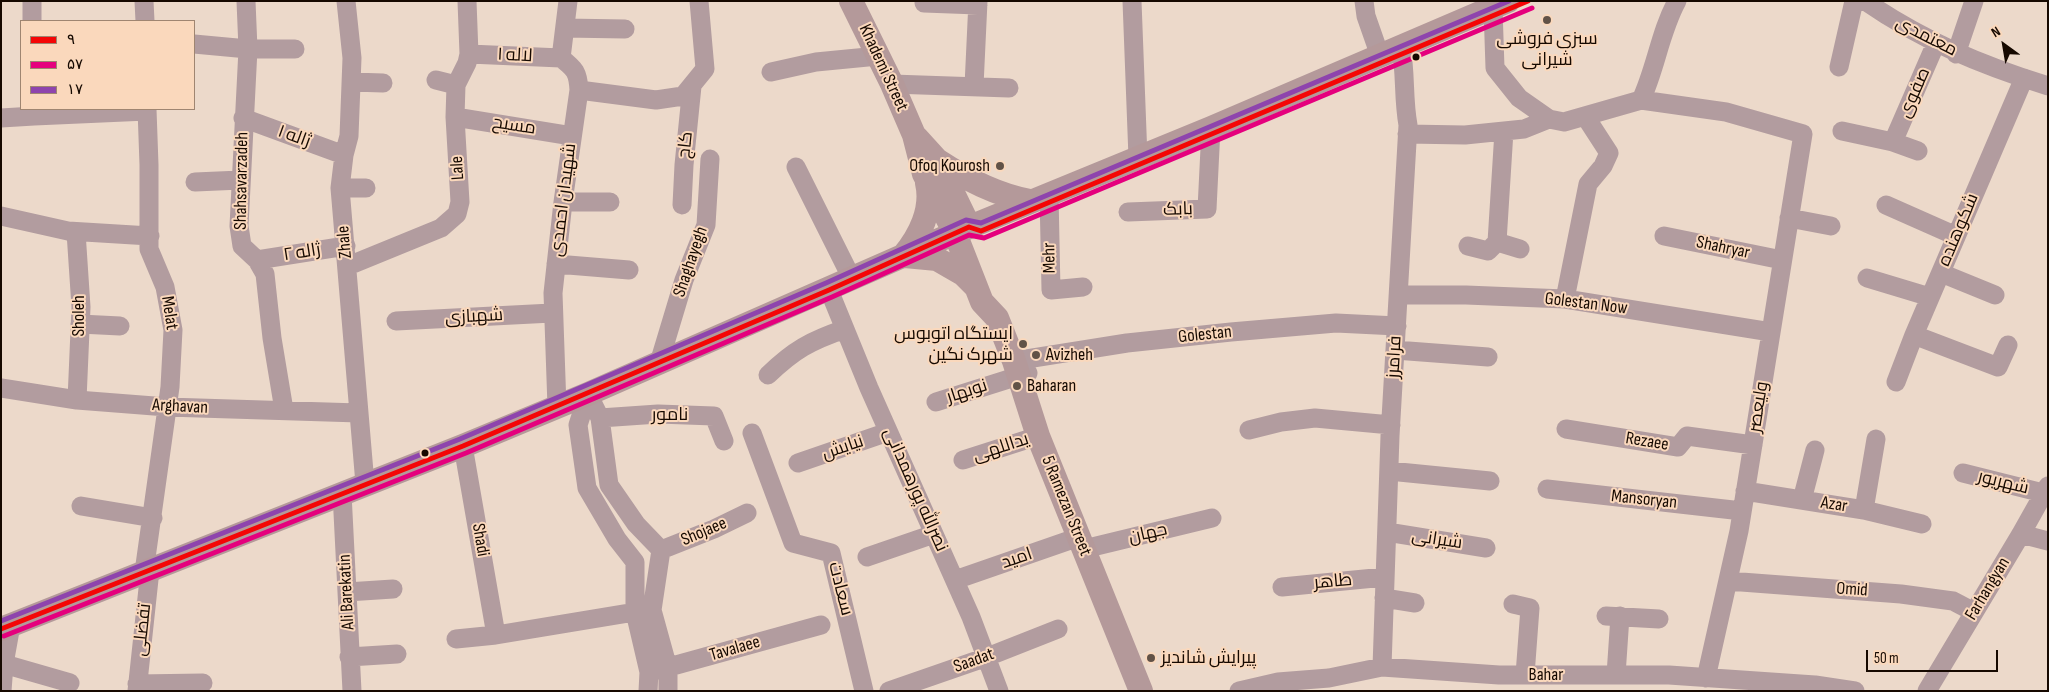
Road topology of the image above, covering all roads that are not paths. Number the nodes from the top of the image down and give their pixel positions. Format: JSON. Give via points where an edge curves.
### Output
{"nodes":[{"id":1,"x":32,"y":1,"type":"edge"},
{"id":2,"x":144,"y":1,"type":"edge"},
{"id":3,"x":246,"y":1,"type":"edge"},
{"id":4,"x":346,"y":1,"type":"edge"},
{"id":5,"x":467,"y":1,"type":"edge"},
{"id":6,"x":568,"y":1,"type":"edge"},
{"id":7,"x":699,"y":1,"type":"edge"},
{"id":8,"x":851,"y":1,"type":"edge"},
{"id":9,"x":1132,"y":1,"type":"edge"},
{"id":10,"x":1364,"y":1,"type":"edge"},
{"id":11,"x":1678,"y":1,"type":"edge"},
{"id":12,"x":1854,"y":1,"type":"edge"},
{"id":13,"x":1865,"y":1,"type":"edge"},
{"id":14,"x":1974,"y":1,"type":"edge"},
{"id":15,"x":924,"y":3,"type":"dead end"},
{"id":16,"x":978,"y":3,"type":"edge"},
{"id":17,"x":1500,"y":5,"type":"edge"},
{"id":18,"x":32,"y":20,"type":"edge"},
{"id":19,"x":145,"y":20,"type":"edge"},
{"id":20,"x":565,"y":28,"type":"junction"},
{"id":21,"x":625,"y":29,"type":"dead end"},
{"id":22,"x":195,"y":44,"type":"edge"},
{"id":23,"x":1936,"y":44,"type":"junction"},
{"id":24,"x":295,"y":48,"type":"dead end"},
{"id":25,"x":248,"y":49,"type":"junction"},
{"id":26,"x":1391,"y":51,"type":"junction"},
{"id":27,"x":469,"y":54,"type":"junction"},
{"id":28,"x":1956,"y":54,"type":"junction"},
{"id":29,"x":878,"y":56,"type":"junction"},
{"id":30,"x":561,"y":58,"type":"junction"},
{"id":31,"x":1839,"y":67,"type":"dead end"},
{"id":32,"x":771,"y":72,"type":"dead end"},
{"id":33,"x":2024,"y":78,"type":"junction"},
{"id":34,"x":436,"y":80,"type":"dead end"},
{"id":35,"x":352,"y":82,"type":"junction"},
{"id":36,"x":383,"y":83,"type":"dead end"},
{"id":37,"x":892,"y":84,"type":"junction"},
{"id":38,"x":456,"y":85,"type":"junction"},
{"id":39,"x":692,"y":86,"type":"junction"},
{"id":40,"x":974,"y":86,"type":"junction"},
{"id":41,"x":2048,"y":86,"type":"edge"},
{"id":42,"x":1009,"y":88,"type":"dead end"},
{"id":43,"x":579,"y":90,"type":"junction"},
{"id":44,"x":1641,"y":100,"type":"junction"},
{"id":45,"x":147,"y":110,"type":"edge"},
{"id":46,"x":34,"y":113,"type":"edge"},
{"id":47,"x":1585,"y":116,"type":"junction"},
{"id":48,"x":1,"y":118,"type":"edge"},
{"id":49,"x":244,"y":118,"type":"junction"},
{"id":50,"x":455,"y":118,"type":"junction"},
{"id":51,"x":1549,"y":120,"type":"junction"},
{"id":52,"x":1211,"y":128,"type":"junction"},
{"id":53,"x":1504,"y":131,"type":"junction"},
{"id":54,"x":1842,"y":131,"type":"dead end"},
{"id":55,"x":1407,"y":134,"type":"junction"},
{"id":56,"x":572,"y":136,"type":"junction"},
{"id":57,"x":1893,"y":142,"type":"junction"},
{"id":58,"x":1918,"y":151,"type":"dead end"},
{"id":59,"x":344,"y":155,"type":"junction"},
{"id":60,"x":1138,"y":158,"type":"junction"},
{"id":61,"x":710,"y":160,"type":"dead end"},
{"id":62,"x":796,"y":167,"type":"dead end"},
{"id":63,"x":931,"y":167,"type":"junction"},
{"id":64,"x":241,"y":180,"type":"junction"},
{"id":65,"x":195,"y":182,"type":"dead end"},
{"id":66,"x":340,"y":188,"type":"junction"},
{"id":67,"x":366,"y":188,"type":"dead end"},
{"id":68,"x":1040,"y":197,"type":"junction"},
{"id":69,"x":563,"y":202,"type":"junction"},
{"id":70,"x":610,"y":202,"type":"dead end"},
{"id":71,"x":682,"y":204,"type":"dead end"},
{"id":72,"x":1886,"y":205,"type":"dead end"},
{"id":73,"x":1128,"y":212,"type":"dead end"},
{"id":74,"x":1,"y":216,"type":"edge"},
{"id":75,"x":1789,"y":218,"type":"junction"},
{"id":76,"x":1830,"y":226,"type":"dead end"},
{"id":77,"x":962,"y":230,"type":"junction"},
{"id":78,"x":76,"y":232,"type":"junction"},
{"id":79,"x":150,"y":236,"type":"junction"},
{"id":80,"x":1664,"y":236,"type":"dead end"},
{"id":81,"x":1956,"y":236,"type":"junction"},
{"id":82,"x":1496,"y":242,"type":"junction"},
{"id":83,"x":346,"y":246,"type":"junction"},
{"id":84,"x":1468,"y":246,"type":"dead end"},
{"id":85,"x":1520,"y":249,"type":"dead end"},
{"id":86,"x":903,"y":256,"type":"junction"},
{"id":87,"x":257,"y":260,"type":"junction"},
{"id":88,"x":1782,"y":260,"type":"junction"},
{"id":89,"x":556,"y":264,"type":"junction"},
{"id":90,"x":348,"y":266,"type":"junction"},
{"id":91,"x":629,"y":270,"type":"dead end"},
{"id":92,"x":1941,"y":273,"type":"junction"},
{"id":93,"x":1867,"y":278,"type":"dead end"},
{"id":94,"x":852,"y":279,"type":"junction"},
{"id":95,"x":976,"y":287,"type":"junction"},
{"id":96,"x":1083,"y":287,"type":"dead end"},
{"id":97,"x":829,"y":290,"type":"junction"},
{"id":98,"x":1399,"y":295,"type":"junction"},
{"id":99,"x":1995,"y":295,"type":"dead end"},
{"id":100,"x":1930,"y":297,"type":"junction"},
{"id":101,"x":1565,"y":299,"type":"junction"},
{"id":102,"x":552,"y":313,"type":"junction"},
{"id":103,"x":997,"y":318,"type":"junction"},
{"id":104,"x":396,"y":321,"type":"dead end"},
{"id":105,"x":80,"y":324,"type":"junction"},
{"id":106,"x":120,"y":326,"type":"dead end"},
{"id":107,"x":1397,"y":326,"type":"junction"},
{"id":108,"x":845,"y":329,"type":"junction"},
{"id":109,"x":1771,"y":332,"type":"junction"},
{"id":110,"x":1914,"y":336,"type":"junction"},
{"id":111,"x":2008,"y":344,"type":"dead end"},
{"id":112,"x":1395,"y":350,"type":"junction"},
{"id":113,"x":1488,"y":358,"type":"dead end"},
{"id":114,"x":659,"y":363,"type":"junction"},
{"id":115,"x":1020,"y":370,"type":"junction"},
{"id":116,"x":768,"y":375,"type":"dead end"},
{"id":117,"x":1896,"y":382,"type":"dead end"},
{"id":118,"x":1,"y":388,"type":"edge"},
{"id":119,"x":588,"y":394,"type":"junction"},
{"id":120,"x":77,"y":400,"type":"junction"},
{"id":121,"x":936,"y":402,"type":"dead end"},
{"id":122,"x":167,"y":407,"type":"junction"},
{"id":123,"x":557,"y":407,"type":"junction"},
{"id":124,"x":284,"y":410,"type":"junction"},
{"id":125,"x":359,"y":413,"type":"junction"},
{"id":126,"x":600,"y":418,"type":"junction"},
{"id":127,"x":1391,"y":425,"type":"junction"},
{"id":128,"x":1566,"y":429,"type":"dead end"},
{"id":129,"x":1249,"y":430,"type":"dead end"},
{"id":130,"x":888,"y":432,"type":"junction"},
{"id":131,"x":752,"y":433,"type":"dead end"},
{"id":132,"x":1038,"y":436,"type":"junction"},
{"id":133,"x":1876,"y":440,"type":"dead end"},
{"id":134,"x":724,"y":441,"type":"dead end"},
{"id":135,"x":1753,"y":445,"type":"junction"},
{"id":136,"x":464,"y":446,"type":"junction"},
{"id":137,"x":1815,"y":450,"type":"dead end"},
{"id":138,"x":963,"y":460,"type":"dead end"},
{"id":139,"x":798,"y":464,"type":"dead end"},
{"id":140,"x":1389,"y":471,"type":"junction"},
{"id":141,"x":1963,"y":473,"type":"dead end"},
{"id":142,"x":1490,"y":481,"type":"dead end"},
{"id":143,"x":365,"y":484,"type":"junction"},
{"id":144,"x":1546,"y":489,"type":"dead end"},
{"id":145,"x":2045,"y":490,"type":"edge"},
{"id":146,"x":1745,"y":491,"type":"junction"},
{"id":147,"x":342,"y":493,"type":"junction"},
{"id":148,"x":1802,"y":500,"type":"junction"},
{"id":149,"x":81,"y":506,"type":"dead end"},
{"id":150,"x":1864,"y":510,"type":"junction"},
{"id":151,"x":1742,"y":511,"type":"junction"},
{"id":152,"x":747,"y":513,"type":"dead end"},
{"id":153,"x":152,"y":518,"type":"junction"},
{"id":154,"x":1212,"y":518,"type":"dead end"},
{"id":155,"x":1922,"y":524,"type":"dead end"},
{"id":156,"x":1387,"y":532,"type":"junction"},
{"id":157,"x":934,"y":534,"type":"junction"},
{"id":158,"x":2022,"y":534,"type":"junction"},
{"id":159,"x":2048,"y":542,"type":"edge"},
{"id":160,"x":1081,"y":543,"type":"junction"},
{"id":161,"x":1486,"y":548,"type":"dead end"},
{"id":162,"x":661,"y":550,"type":"junction"},
{"id":163,"x":867,"y":558,"type":"dead end"},
{"id":164,"x":147,"y":571,"type":"junction"},
{"id":165,"x":1385,"y":577,"type":"junction"},
{"id":166,"x":955,"y":580,"type":"junction"},
{"id":167,"x":1728,"y":581,"type":"junction"},
{"id":168,"x":1282,"y":587,"type":"dead end"},
{"id":169,"x":393,"y":589,"type":"dead end"},
{"id":170,"x":347,"y":592,"type":"junction"},
{"id":171,"x":1384,"y":598,"type":"junction"},
{"id":172,"x":1415,"y":603,"type":"dead end"},
{"id":173,"x":1513,"y":604,"type":"dead end"},
{"id":174,"x":635,"y":612,"type":"junction"},
{"id":175,"x":1974,"y":612,"type":"junction"},
{"id":176,"x":1659,"y":619,"type":"dead end"},
{"id":177,"x":821,"y":625,"type":"dead end"},
{"id":178,"x":6,"y":627,"type":"edge"},
{"id":179,"x":1058,"y":629,"type":"dead end"},
{"id":180,"x":496,"y":635,"type":"junction"},
{"id":181,"x":456,"y":639,"type":"dead end"},
{"id":182,"x":397,"y":654,"type":"dead end"},
{"id":183,"x":349,"y":657,"type":"junction"},
{"id":184,"x":987,"y":657,"type":"junction"},
{"id":185,"x":4,"y":664,"type":"junction"},
{"id":186,"x":1382,"y":667,"type":"junction"},
{"id":187,"x":668,"y":668,"type":"junction"},
{"id":188,"x":649,"y":672,"type":"junction"},
{"id":189,"x":1525,"y":675,"type":"junction"},
{"id":190,"x":1616,"y":675,"type":"junction"},
{"id":191,"x":1706,"y":678,"type":"junction"},
{"id":192,"x":70,"y":683,"type":"dead end"},
{"id":193,"x":203,"y":683,"type":"dead end"},
{"id":194,"x":1653,"y":683,"type":"edge"},
{"id":195,"x":1279,"y":686,"type":"edge"},
{"id":196,"x":137,"y":687,"type":"edge"},
{"id":197,"x":2,"y":691,"type":"edge"},
{"id":198,"x":352,"y":691,"type":"edge"},
{"id":199,"x":648,"y":691,"type":"edge"},
{"id":200,"x":668,"y":691,"type":"edge"},
{"id":201,"x":864,"y":691,"type":"edge"},
{"id":202,"x":889,"y":691,"type":"edge"},
{"id":203,"x":999,"y":691,"type":"edge"},
{"id":204,"x":1141,"y":691,"type":"edge"},
{"id":205,"x":1239,"y":691,"type":"edge"},
{"id":206,"x":1855,"y":691,"type":"edge"},
{"id":207,"x":1927,"y":691,"type":"edge"}],
"edges":[{"from":1,"to":18,"type":"street"},
{"from":2,"to":19,"type":"street"},
{"from":3,"to":25,"type":"street","name":"Shahsavarzadeh"},
{"from":4,"to":35,"type":"street","name":"Zhale"},
{"from":5,"to":27,"type":"street","name":"Lale"},
{"from":6,"to":20,"type":"street"},
{"from":7,"to":39,"type":"street","via":[[705,69]]},
{"from":8,"to":29,"type":"main road","name":"Khademi Street"},
{"from":9,"to":60,"type":"street"},
{"from":10,"to":26,"type":"street","name":"فرامرز","via":[[1366,16]]},
{"from":11,"to":44,"type":"street","via":[[1668,18]]},
{"from":12,"to":31,"type":"street"},
{"from":13,"to":23,"type":"street","name":"معتمدی","via":[[1897,24]]},
{"from":14,"to":28,"type":"street"},
{"from":15,"to":16,"type":"street"},
{"from":16,"to":40,"type":"street"},
{"from":17,"to":26,"type":"main road"},
{"from":17,"to":51,"type":"street","via":[[1495,68],[1519,98]]},
{"from":20,"to":21,"type":"street"},
{"from":20,"to":30,"type":"street"},
{"from":22,"to":25,"type":"street"},
{"from":23,"to":28,"type":"street","name":"معتمدی"},
{"from":23,"to":57,"type":"street","name":"صفوی"},
{"from":24,"to":25,"type":"street"},
{"from":25,"to":49,"type":"street","name":"Shahsavarzadeh"},
{"from":26,"to":52,"type":"main road"},
{"from":26,"to":55,"type":"street","name":"فرامرز","via":[[1405,71]]},
{"from":27,"to":30,"type":"street","name":"لاله ۱"},
{"from":27,"to":38,"type":"street","name":"Lale"},
{"from":28,"to":33,"type":"street","name":"معتمدی"},
{"from":29,"to":32,"type":"street","via":[[816,62]]},
{"from":29,"to":37,"type":"main road","name":"Khademi Street"},
{"from":30,"to":43,"type":"street","name":"شهیدان احمدی","via":[[578,75]]},
{"from":33,"to":41,"type":"street","name":"معتمدی"},
{"from":33,"to":81,"type":"street","name":"شکوهنده"},
{"from":34,"to":38,"type":"street"},
{"from":35,"to":36,"type":"street"},
{"from":35,"to":59,"type":"street","name":"Zhale","via":[[349,136]]},
{"from":37,"to":40,"type":"street"},
{"from":37,"to":63,"type":"main road","name":"Khademi Street"},
{"from":38,"to":50,"type":"street","name":"Lale"},
{"from":39,"to":43,"type":"street","via":[[683,96],[656,100]]},
{"from":39,"to":71,"type":"street","name":"کاج"},
{"from":40,"to":42,"type":"street"},
{"from":43,"to":56,"type":"street","name":"شهیدان احمدی"},
{"from":44,"to":47,"type":"street"},
{"from":44,"to":75,"type":"street","name":"ولیعصر","via":[[1726,112],[1803,134]]},
{"from":45,"to":46,"type":"street"},
{"from":45,"to":79,"type":"street","name":"Melat"},
{"from":46,"to":48,"type":"street"},
{"from":47,"to":51,"type":"street","via":[[1564,122]]},
{"from":47,"to":101,"type":"street","via":[[1609,153],[1588,184]]},
{"from":49,"to":59,"type":"street","name":"ژاله ۱"},
{"from":49,"to":64,"type":"street","name":"Shahsavarzadeh"},
{"from":50,"to":56,"type":"street","name":"مسیح"},
{"from":50,"to":90,"type":"street","name":"Lale","via":[[460,202],[457,214],[441,228]]},
{"from":51,"to":53,"type":"street","via":[[1524,130]]},
{"from":52,"to":60,"type":"main road"},
{"from":52,"to":73,"type":"street","name":"بابک","via":[[1207,209]]},
{"from":53,"to":55,"type":"street","via":[[1465,135]]},
{"from":53,"to":82,"type":"street"},
{"from":54,"to":57,"type":"street"},
{"from":55,"to":98,"type":"street","name":"فرامرز"},
{"from":56,"to":69,"type":"street","name":"شهیدان احمدی"},
{"from":57,"to":58,"type":"street"},
{"from":59,"to":66,"type":"street","name":"Zhale"},
{"from":60,"to":68,"type":"main road"},
{"from":61,"to":114,"type":"street","name":"Shaghayegh","via":[[706,225],[684,280]]},
{"from":62,"to":94,"type":"street"},
{"from":63,"to":68,"type":"main road","via":[[959,174],[1012,198]]},
{"from":63,"to":77,"type":"main road","name":"Khademi Street"},
{"from":63,"to":86,"type":"main road","via":[[927,211],[914,242]]},
{"from":64,"to":65,"type":"street"},
{"from":64,"to":87,"type":"street","name":"Shahsavarzadeh","via":[[239,226],[242,246]]},
{"from":66,"to":67,"type":"street"},
{"from":66,"to":83,"type":"street","name":"Zhale"},
{"from":68,"to":77,"type":"main road"},
{"from":68,"to":96,"type":"street","name":"Mehr","via":[[1051,290]]},
{"from":69,"to":70,"type":"street"},
{"from":69,"to":89,"type":"street","name":"شهیدان احمدی"},
{"from":72,"to":81,"type":"street"},
{"from":74,"to":78,"type":"street"},
{"from":75,"to":76,"type":"street"},
{"from":75,"to":88,"type":"street","name":"ولیعصر"},
{"from":77,"to":86,"type":"main road"},
{"from":77,"to":95,"type":"main road","name":"5 Ramezan Street"},
{"from":77,"to":103,"type":"main road","name":"5 Ramezan Street","via":[[997,295]]},
{"from":78,"to":79,"type":"street"},
{"from":78,"to":105,"type":"street","name":"Sholeh"},
{"from":79,"to":122,"type":"street","name":"Melat","via":[[150,249],[164,287],[173,330]]},
{"from":80,"to":88,"type":"street","name":"Shahryar"},
{"from":81,"to":92,"type":"street","name":"شکوهنده"},
{"from":82,"to":84,"type":"street","via":[[1488,251]]},
{"from":82,"to":85,"type":"street"},
{"from":83,"to":87,"type":"street","name":"ژاله ۲"},
{"from":83,"to":90,"type":"street","name":"Zhale"},
{"from":86,"to":94,"type":"main road"},
{"from":86,"to":95,"type":"main road","via":[[937,259],[963,274]]},
{"from":87,"to":124,"type":"street","name":"Shahsavarzadeh","via":[[265,274]]},
{"from":88,"to":109,"type":"street","name":"ولیعصر"},
{"from":89,"to":91,"type":"street"},
{"from":89,"to":102,"type":"street","name":"شهیدان احمدی"},
{"from":90,"to":125,"type":"street","name":"Zhale"},
{"from":92,"to":99,"type":"street"},
{"from":92,"to":100,"type":"street","name":"شکوهنده"},
{"from":93,"to":100,"type":"street"},
{"from":94,"to":97,"type":"main road"},
{"from":95,"to":103,"type":"main road","name":"5 Ramezan Street","via":[[982,302]]},
{"from":97,"to":108,"type":"street","name":"نصرالله پورهمدانی"},
{"from":97,"to":114,"type":"main road"},
{"from":98,"to":101,"type":"street","name":"Golestan Now","via":[[1466,294]]},
{"from":98,"to":107,"type":"street","name":"فرامرز"},
{"from":100,"to":110,"type":"street","name":"شکوهنده"},
{"from":101,"to":109,"type":"street","name":"Golestan Now"},
{"from":102,"to":104,"type":"street","name":"شهبازی"},
{"from":102,"to":123,"type":"street","name":"شهیدان احمدی"},
{"from":103,"to":115,"type":"main road","name":"5 Ramezan Street"},
{"from":105,"to":106,"type":"street"},
{"from":105,"to":120,"type":"street","name":"Sholeh"},
{"from":107,"to":112,"type":"street","name":"فرامرز"},
{"from":107,"to":115,"type":"street","name":"Golestan","via":[[1336,323],[1127,343]]},
{"from":108,"to":116,"type":"street","via":[[819,338],[789,355]]},
{"from":108,"to":130,"type":"street","name":"نصرالله پورهمدانی"},
{"from":109,"to":135,"type":"street","name":"ولیعصر"},
{"from":110,"to":111,"type":"street","via":[[1998,367]]},
{"from":110,"to":117,"type":"street","name":"شکوهنده"},
{"from":112,"to":113,"type":"street"},
{"from":112,"to":127,"type":"street","name":"فرامرز"},
{"from":114,"to":119,"type":"main road"},
{"from":115,"to":121,"type":"street","name":"نوبهار"},
{"from":115,"to":132,"type":"main road","name":"5 Ramezan Street"},
{"from":118,"to":120,"type":"street","name":"Arghavan"},
{"from":119,"to":123,"type":"main road"},
{"from":119,"to":126,"type":"street"},
{"from":119,"to":174,"type":"street","via":[[578,425],[588,488],[617,539],[635,562]]},
{"from":120,"to":122,"type":"street","name":"Arghavan"},
{"from":122,"to":124,"type":"street","name":"Arghavan"},
{"from":122,"to":153,"type":"street","name":"Melat"},
{"from":123,"to":136,"type":"main road"},
{"from":124,"to":125,"type":"street","name":"Arghavan"},
{"from":125,"to":143,"type":"street","name":"Zhale"},
{"from":126,"to":134,"type":"street","name":"نامور","via":[[658,414],[714,416]]},
{"from":126,"to":162,"type":"street","via":[[609,485],[636,524]]},
{"from":127,"to":129,"type":"street","via":[[1315,418]]},
{"from":127,"to":140,"type":"street","name":"فرامرز"},
{"from":128,"to":135,"type":"street","name":"Rezaee","via":[[1678,447],[1687,436]]},
{"from":130,"to":139,"type":"street","name":"نیایش"},
{"from":130,"to":157,"type":"street","name":"نصرالله پورهمدانی"},
{"from":131,"to":201,"type":"street","name":"سعادت","via":[[793,543],[831,553]]},
{"from":132,"to":138,"type":"street","name":"یداللهی"},
{"from":132,"to":160,"type":"main road","name":"5 Ramezan Street"},
{"from":133,"to":150,"type":"street"},
{"from":135,"to":146,"type":"street","name":"ولیعصر"},
{"from":136,"to":143,"type":"main road"},
{"from":136,"to":180,"type":"street","name":"Shadi"},
{"from":137,"to":148,"type":"street"},
{"from":140,"to":142,"type":"street"},
{"from":140,"to":156,"type":"street","name":"فرامرز"},
{"from":141,"to":145,"type":"street","name":"شهریور"},
{"from":143,"to":147,"type":"main road"},
{"from":144,"to":151,"type":"street","name":"Mansoryan"},
{"from":145,"to":158,"type":"street","name":"Farhangyan"},
{"from":146,"to":148,"type":"street","name":"Azar"},
{"from":146,"to":151,"type":"street","name":"ولیعصر"},
{"from":147,"to":164,"type":"main road"},
{"from":147,"to":170,"type":"street","name":"Ali Barekatin"},
{"from":148,"to":150,"type":"street","name":"Azar"},
{"from":149,"to":153,"type":"street"},
{"from":150,"to":155,"type":"street","name":"Azar"},
{"from":151,"to":167,"type":"street","name":"ولیعصر"},
{"from":152,"to":162,"type":"street","name":"Shojaee"},
{"from":153,"to":164,"type":"street","name":"Melat"},
{"from":154,"to":160,"type":"street","name":"جهان"},
{"from":156,"to":161,"type":"street","name":"شیرانی"},
{"from":156,"to":165,"type":"street","name":"فرامرز"},
{"from":157,"to":163,"type":"street"},
{"from":157,"to":166,"type":"street","name":"نصرالله پورهمدانی"},
{"from":158,"to":159,"type":"street"},
{"from":158,"to":175,"type":"street","name":"Farhangyan"},
{"from":160,"to":166,"type":"street","name":"امید"},
{"from":160,"to":204,"type":"main road","name":"5 Ramezan Street"},
{"from":162,"to":187,"type":"street","via":[[652,610]]},
{"from":164,"to":178,"type":"main road"},
{"from":164,"to":196,"type":"street","name":"تفضلی"},
{"from":165,"to":168,"type":"street","name":"طاهر"},
{"from":165,"to":171,"type":"street","name":"فرامرز"},
{"from":166,"to":184,"type":"street","name":"نصرالله پورهمدانی"},
{"from":167,"to":175,"type":"street","name":"Omid","via":[[1901,594],[1954,601]]},
{"from":167,"to":191,"type":"street","name":"ولیعصر"},
{"from":169,"to":170,"type":"street"},
{"from":170,"to":183,"type":"street","name":"Ali Barekatin"},
{"from":171,"to":172,"type":"street"},
{"from":171,"to":186,"type":"street","name":"فرامرز"},
{"from":173,"to":189,"type":"street","via":[[1530,608]]},
{"from":174,"to":180,"type":"street"},
{"from":174,"to":188,"type":"street"},
{"from":175,"to":207,"type":"street","name":"Farhangyan"},
{"from":176,"to":190,"type":"street","via":[[1613,616]]},
{"from":177,"to":187,"type":"street","name":"Tavalaee"},
{"from":178,"to":185,"type":"street"},
{"from":179,"to":184,"type":"street","name":"Saadat"},
{"from":180,"to":181,"type":"street"},
{"from":182,"to":183,"type":"street"},
{"from":183,"to":198,"type":"street","name":"Ali Barekatin"},
{"from":184,"to":202,"type":"street","name":"Saadat"},
{"from":184,"to":203,"type":"street","name":"نصرالله پورهمدانی"},
{"from":185,"to":192,"type":"street"},
{"from":185,"to":197,"type":"street"},
{"from":186,"to":189,"type":"street","name":"Bahar"},
{"from":186,"to":195,"type":"street","name":"Bahar"},
{"from":187,"to":188,"type":"street","name":"Tavalaee"},
{"from":187,"to":200,"type":"street"},
{"from":188,"to":199,"type":"street"},
{"from":189,"to":190,"type":"street","name":"Bahar"},
{"from":190,"to":194,"type":"street","name":"Bahar"},
{"from":191,"to":194,"type":"street","name":"Bahar"},
{"from":191,"to":206,"type":"street","name":"Bahar","via":[[1815,685]]},
{"from":193,"to":196,"type":"street"},
{"from":195,"to":205,"type":"street","name":"Bahar"}]}
